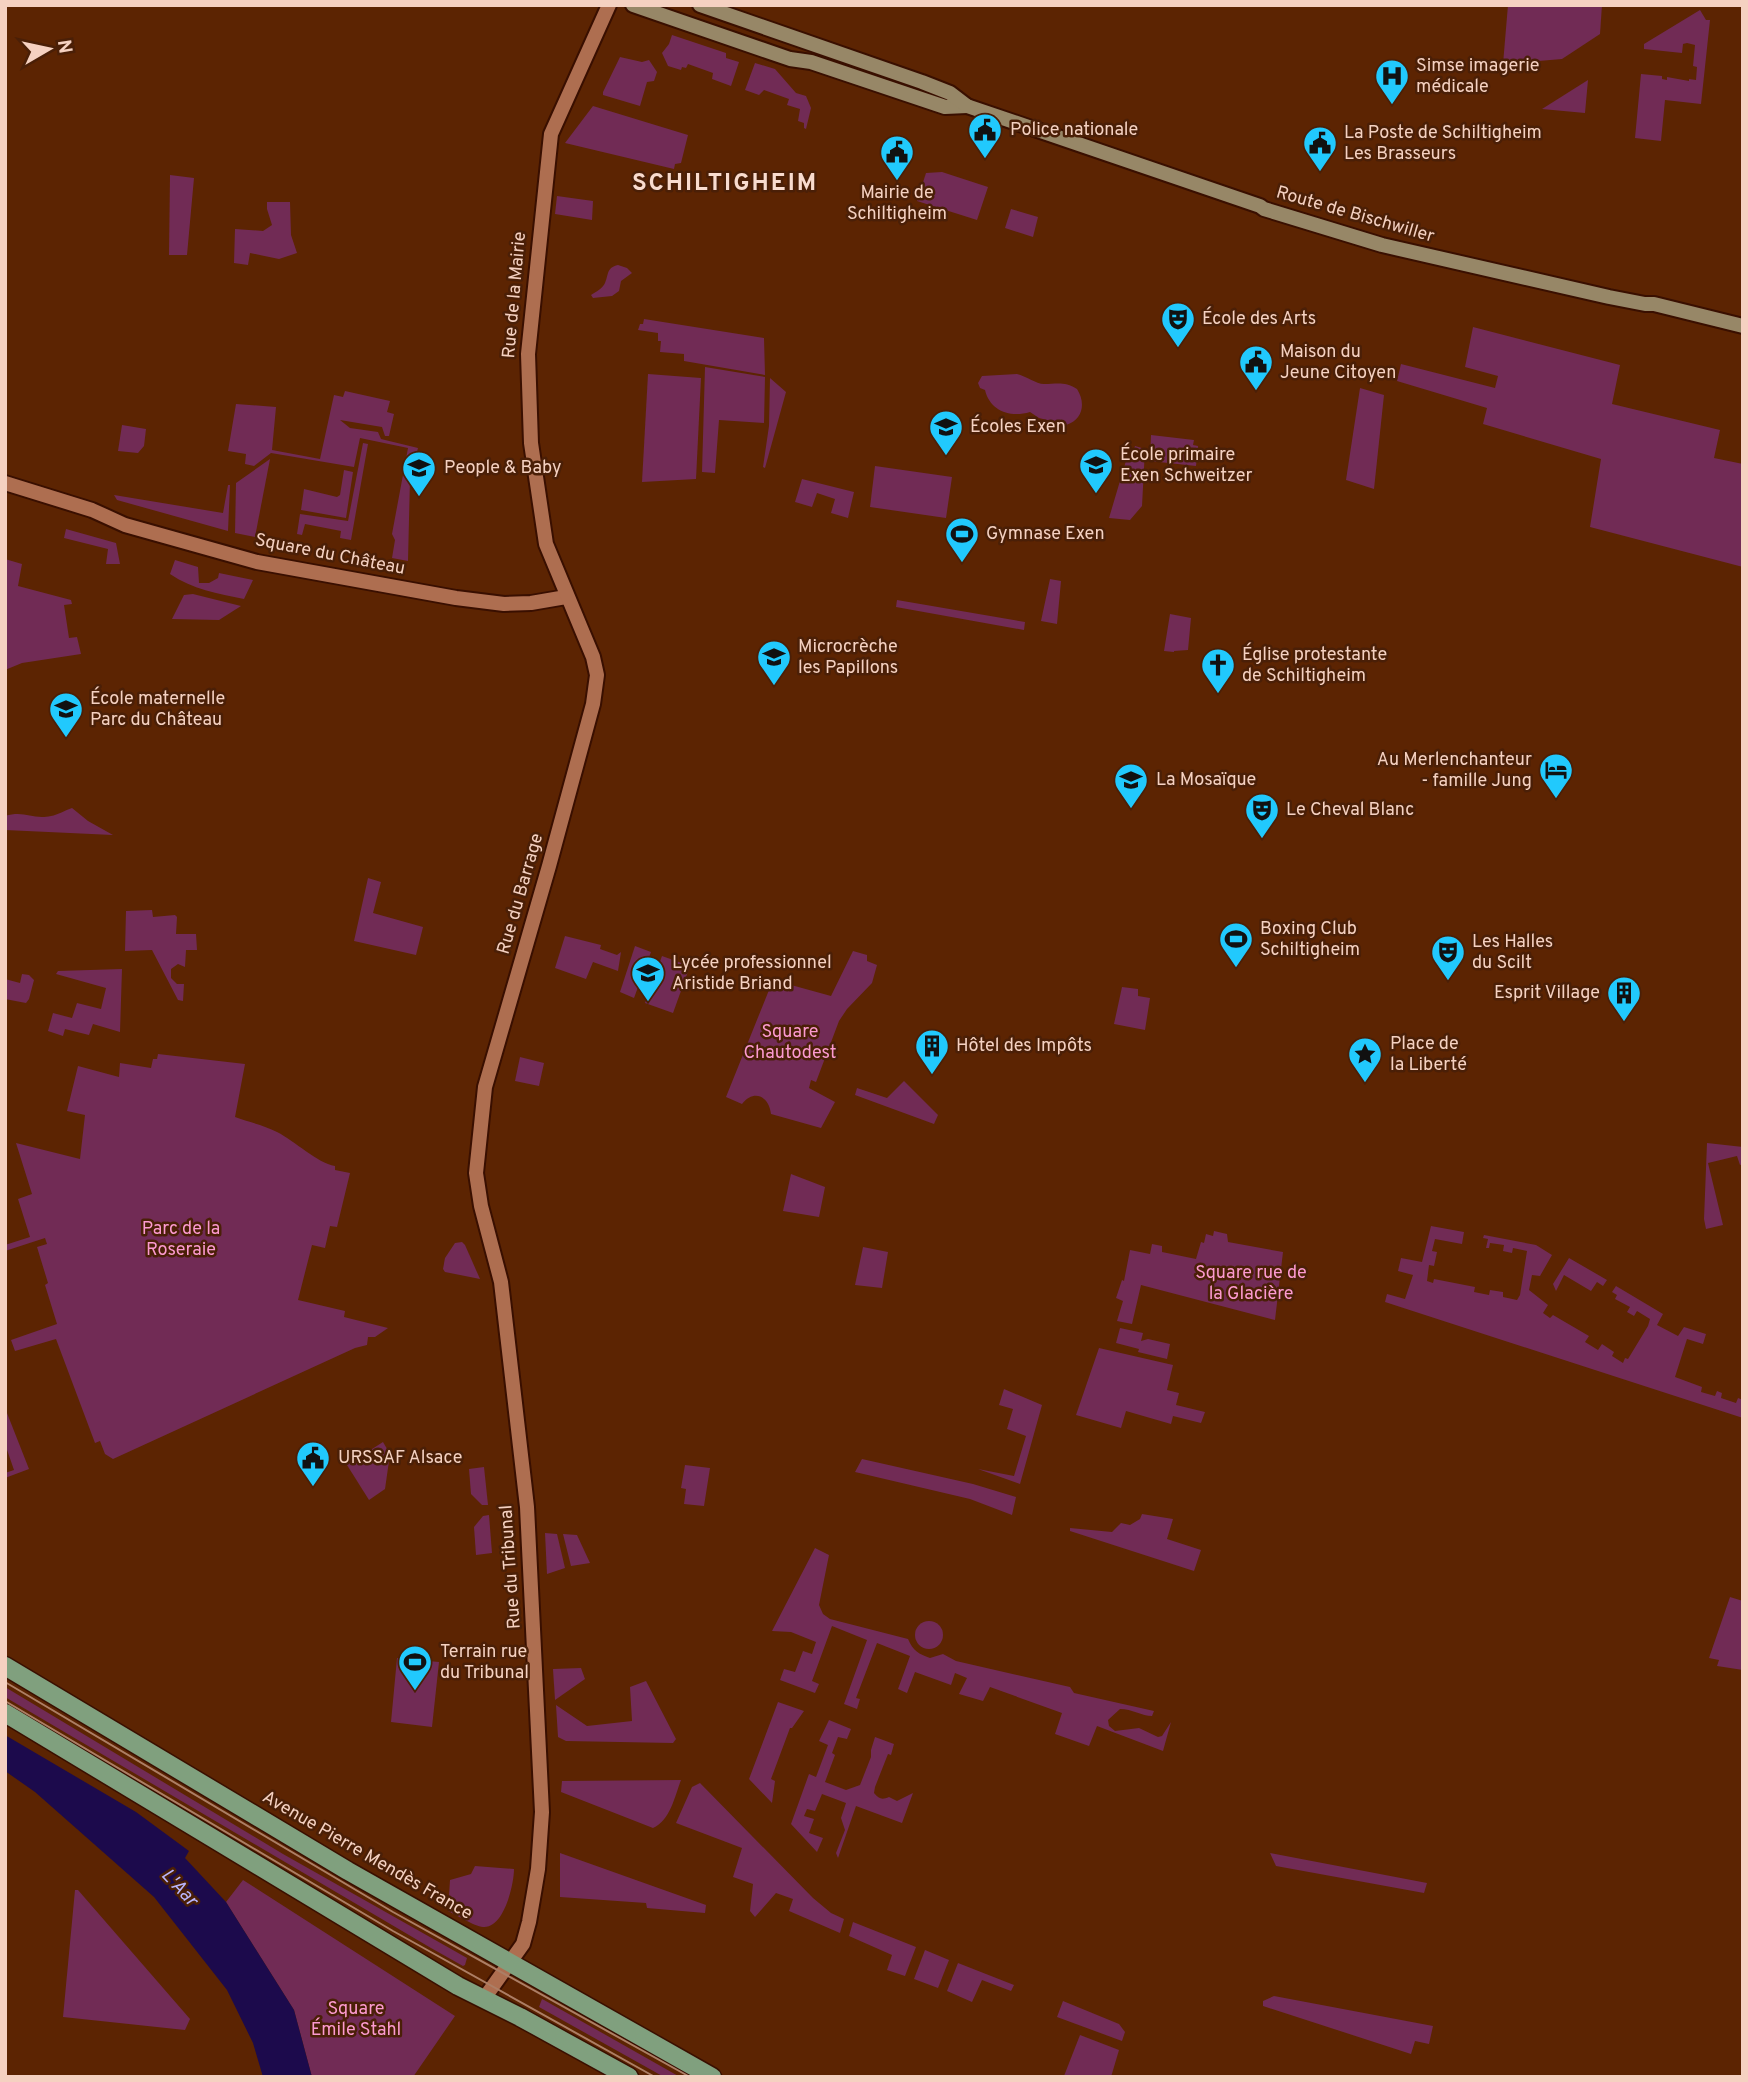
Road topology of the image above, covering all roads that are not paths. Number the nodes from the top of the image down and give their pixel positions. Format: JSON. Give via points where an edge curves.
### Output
{"nodes":[{"id":1,"x":609,"y":5,"type":"edge"},
{"id":2,"x":633,"y":5,"type":"edge"},
{"id":3,"x":700,"y":5,"type":"edge"},
{"id":4,"x":967,"y":106,"type":"junction"},
{"id":5,"x":1743,"y":326,"type":"edge"},
{"id":6,"x":5,"y":483,"type":"edge"},
{"id":7,"x":566,"y":597,"type":"junction"},
{"id":8,"x":481,"y":1206,"type":"joint"},
{"id":9,"x":5,"y":1666,"type":"edge"},
{"id":10,"x":5,"y":1713,"type":"edge"},
{"id":11,"x":510,"y":1962,"type":"junction"},
{"id":12,"x":483,"y":2000,"type":"junction"},
{"id":13,"x":629,"y":2077,"type":"edge"},
{"id":14,"x":712,"y":2077,"type":"edge"}],
"edges":[{"from":1,"to":7,"type":"street","name":"Rue de la Mairie","via":[[551,134],[528,354],[531,443],[540,516]]},
{"from":2,"to":4,"type":"main road","name":"Route de Bischwiller","via":[[945,107]]},
{"from":3,"to":4,"type":"main road","name":"Route de Bischwiller","via":[[922,82]]},
{"from":4,"to":5,"type":"main road","name":"Route de Bischwiller","via":[[1349,236]]},
{"from":6,"to":7,"type":"street","name":"Square du Château","via":[[125,525],[257,562],[504,604]]},
{"from":7,"to":8,"type":"street","name":"Rue du Barrage","via":[[593,657],[597,675],[593,704],[485,1087],[476,1173]]},
{"from":8,"to":11,"type":"street","name":"Rue du Tribunal","via":[[501,1282],[513,1373],[528,1516],[540,1742],[538,1869],[523,1944]]},
{"from":9,"to":11,"type":"main road","name":"Avenue Pierre Mendès France","via":[[336,1865]]},
{"from":10,"to":12,"type":"main road"},
{"from":11,"to":12,"type":"street","name":"Rue du Tribunal"},
{"from":11,"to":14,"type":"main road","name":"Avenue Pierre Mendès France"},
{"from":12,"to":13,"type":"main road"}]}
